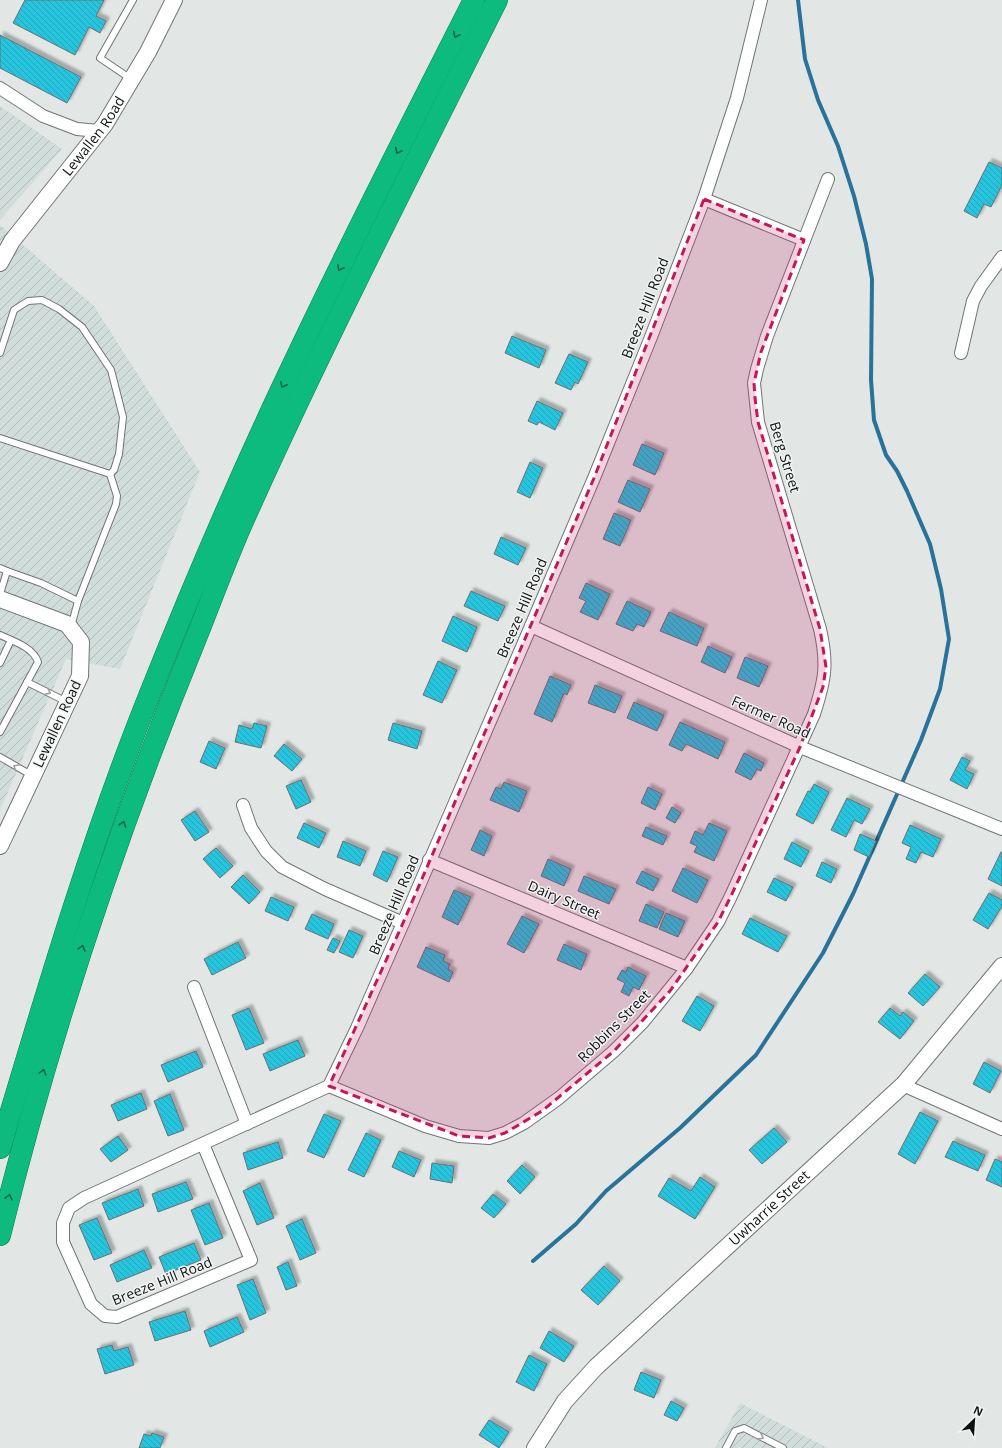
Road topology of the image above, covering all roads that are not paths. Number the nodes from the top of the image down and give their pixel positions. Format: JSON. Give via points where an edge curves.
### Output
{"nodes":[{"id":1,"x":133,"y":0,"type":"edge"},
{"id":2,"x":174,"y":0,"type":"edge"},
{"id":3,"x":474,"y":0,"type":"edge"},
{"id":4,"x":497,"y":0,"type":"edge"},
{"id":5,"x":761,"y":0,"type":"edge"},
{"id":6,"x":131,"y":79,"type":"junction"},
{"id":7,"x":0,"y":88,"type":"edge"},
{"id":8,"x":99,"y":131,"type":"junction"},
{"id":9,"x":828,"y":179,"type":"dead end"},
{"id":10,"x":704,"y":199,"type":"junction"},
{"id":11,"x":804,"y":240,"type":"junction"},
{"id":12,"x":1002,"y":257,"type":"edge"},
{"id":13,"x":0,"y":263,"type":"edge"},
{"id":14,"x":0,"y":353,"type":"edge"},
{"id":15,"x":961,"y":353,"type":"dead end"},
{"id":16,"x":0,"y":438,"type":"edge"},
{"id":17,"x":110,"y":474,"type":"junction"},
{"id":18,"x":0,"y":568,"type":"edge"},
{"id":19,"x":7,"y":571,"type":"junction"},
{"id":20,"x":0,"y":594,"type":"edge"},
{"id":21,"x":0,"y":599,"type":"edge"},
{"id":22,"x":78,"y":601,"type":"junction"},
{"id":23,"x":531,"y":626,"type":"junction"},
{"id":24,"x":70,"y":628,"type":"junction"},
{"id":25,"x":0,"y":634,"type":"edge"},
{"id":26,"x":11,"y":640,"type":"junction"},
{"id":27,"x":0,"y":663,"type":"edge"},
{"id":28,"x":28,"y":682,"type":"junction"},
{"id":29,"x":68,"y":702,"type":"junction"},
{"id":30,"x":0,"y":732,"type":"edge"},
{"id":31,"x":800,"y":747,"type":"junction"},
{"id":32,"x":0,"y":757,"type":"edge"},
{"id":33,"x":33,"y":776,"type":"junction"},
{"id":34,"x":243,"y":805,"type":"dead end"},
{"id":35,"x":1002,"y":829,"type":"edge"},
{"id":36,"x":0,"y":846,"type":"edge"},
{"id":37,"x":430,"y":860,"type":"junction"},
{"id":38,"x":403,"y":923,"type":"junction"},
{"id":39,"x":1002,"y":966,"type":"edge"},
{"id":40,"x":687,"y":968,"type":"junction"},
{"id":41,"x":194,"y":987,"type":"dead end"},
{"id":42,"x":903,"y":1085,"type":"junction"},
{"id":43,"x":329,"y":1086,"type":"junction"},
{"id":44,"x":247,"y":1124,"type":"junction"},
{"id":45,"x":1002,"y":1128,"type":"edge"},
{"id":46,"x":203,"y":1144,"type":"junction"},
{"id":47,"x":0,"y":1148,"type":"edge"},
{"id":48,"x":0,"y":1235,"type":"edge"},
{"id":49,"x":535,"y":1448,"type":"edge"},
{"id":50,"x":726,"y":1448,"type":"edge"},
{"id":51,"x":783,"y":1448,"type":"edge"}],
"edges":[{"from":1,"to":6,"type":"lane","via":[[100,58]]},
{"from":2,"to":6,"type":"street","name":"Lewallen Road","via":[[148,52]]},
{"from":3,"to":47,"type":"highway","one_way":true,"via":[[279,394],[150,692],[104,814],[50,980]]},
{"from":48,"to":4,"type":"highway","one_way":true,"via":[[45,1064],[84,940],[169,703],[243,521],[291,418]]},
{"from":5,"to":10,"type":"street","name":"Breeze Hill Road","via":[[737,98]]},
{"from":6,"to":8,"type":"street","name":"Lewallen Road"},
{"from":7,"to":8,"type":"street","via":[[43,116],[77,129]]},
{"from":8,"to":13,"type":"street","name":"Lewallen Road","via":[[12,241]]},
{"from":9,"to":11,"type":"street","name":"Berg Street"},
{"from":10,"to":11,"type":"street"},
{"from":10,"to":23,"type":"street","name":"Breeze Hill Road","via":[[594,478]]},
{"from":11,"to":31,"type":"street","name":"Berg Street","via":[[765,342],[754,383],[758,422],[825,648],[823,687]]},
{"from":12,"to":15,"type":"street","via":[[973,301]]},
{"from":14,"to":17,"type":"lane","via":[[14,310],[28,300],[42,300],[82,327],[111,370],[124,417],[119,454],[114,470]]},
{"from":16,"to":17,"type":"lane"},
{"from":17,"to":22,"type":"lane","via":[[117,496],[116,504]]},
{"from":18,"to":19,"type":"lane"},
{"from":19,"to":20,"type":"lane"},
{"from":19,"to":22,"type":"lane","via":[[41,583]]},
{"from":21,"to":24,"type":"street","name":"Lewallen Road","via":[[67,624]]},
{"from":22,"to":24,"type":"lane"},
{"from":23,"to":31,"type":"street","name":"Fermer Road"},
{"from":23,"to":37,"type":"street","name":"Breeze Hill Road"},
{"from":24,"to":29,"type":"street","name":"Lewallen Road","via":[[81,642],[80,676]]},
{"from":25,"to":26,"type":"lane"},
{"from":26,"to":27,"type":"lane"},
{"from":26,"to":28,"type":"lane","via":[[35,655],[38,662]]},
{"from":28,"to":29,"type":"lane","one_way":true},
{"from":28,"to":30,"type":"lane"},
{"from":29,"to":33,"type":"street","name":"Lewallen Road"},
{"from":31,"to":35,"type":"street","name":"Fermer Road"},
{"from":31,"to":40,"type":"street","name":"Robbins Street","via":[[718,922]]},
{"from":33,"to":32,"type":"lane","one_way":true},
{"from":33,"to":36,"type":"street","name":"Lewallen Road"},
{"from":34,"to":38,"type":"street","via":[[251,828],[266,851],[282,867]]},
{"from":37,"to":38,"type":"street","name":"Breeze Hill Road"},
{"from":37,"to":40,"type":"street","name":"Dairy Street"},
{"from":38,"to":43,"type":"street","name":"Breeze Hill Road"},
{"from":39,"to":42,"type":"street","name":"Uwharrie Street"},
{"from":40,"to":43,"type":"street","name":"Robbins Street","via":[[643,1022],[614,1051],[554,1102],[505,1133],[489,1138],[459,1136],[425,1126]]},
{"from":41,"to":44,"type":"street"},
{"from":42,"to":45,"type":"street"},
{"from":42,"to":49,"type":"street","name":"Uwharrie Street","via":[[596,1367],[565,1402]]},
{"from":43,"to":44,"type":"street","name":"Breeze Hill Road"},
{"from":44,"to":46,"type":"street","name":"Breeze Hill Road"},
{"from":46,"to":46,"type":"street","name":"Breeze Hill Road","via":[[84,1198],[69,1208],[63,1223],[64,1242],[91,1304],[104,1316],[117,1317],[252,1260]]},
{"from":50,"to":51,"type":"lane","one_way":true,"via":[[735,1430],[739,1428],[744,1428]]}]}
